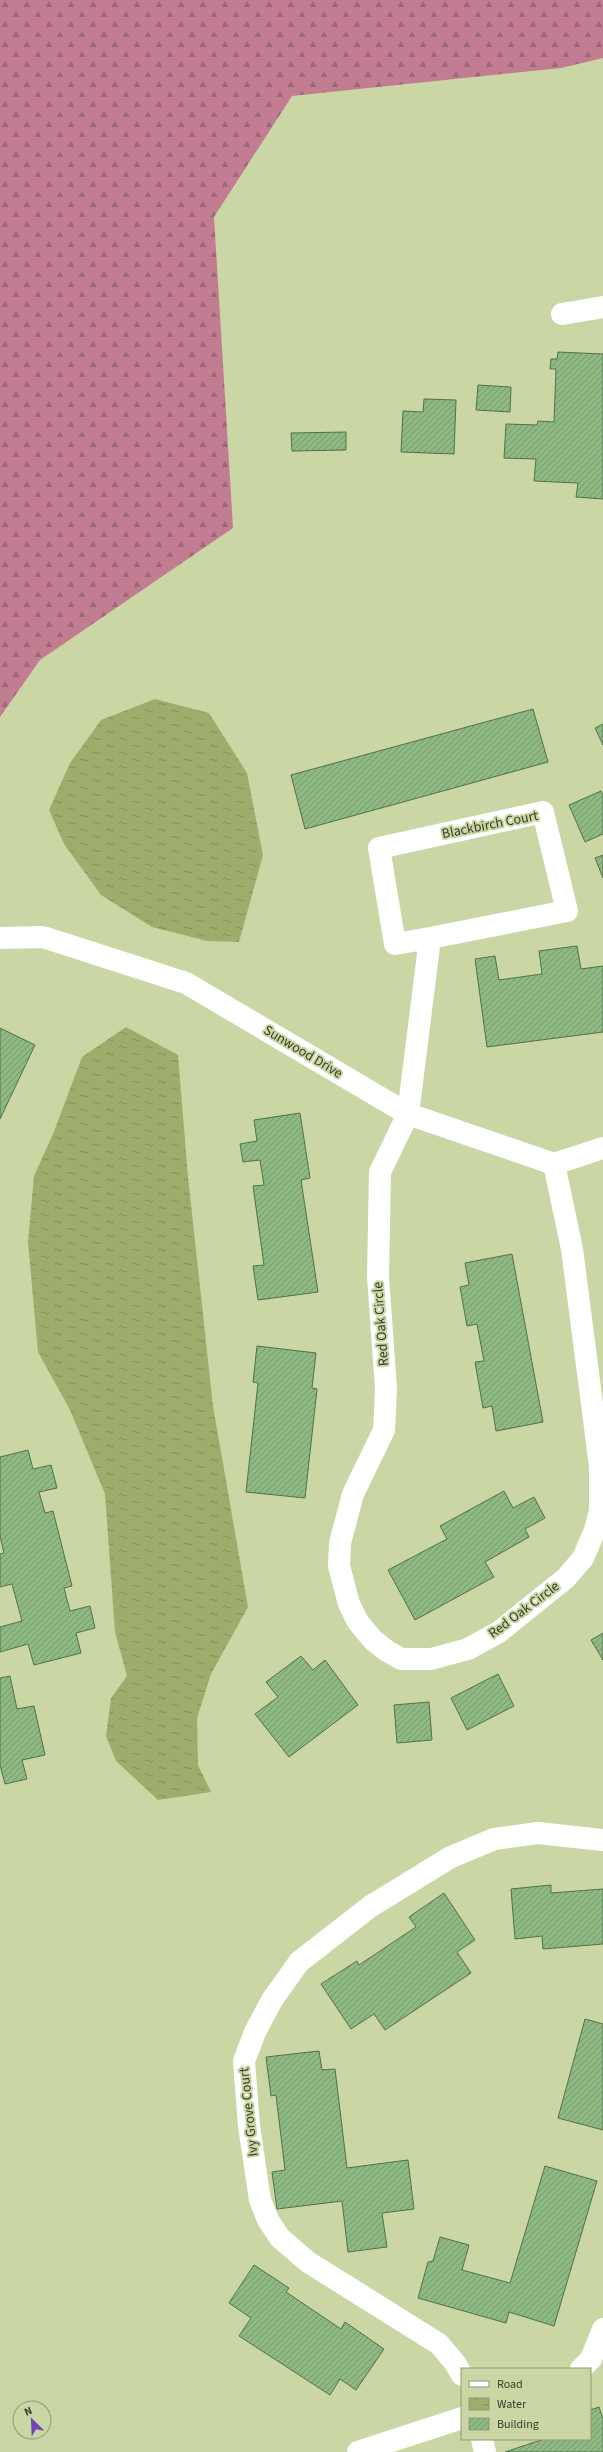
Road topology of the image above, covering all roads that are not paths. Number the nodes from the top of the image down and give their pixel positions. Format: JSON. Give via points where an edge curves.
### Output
{"nodes":[{"id":1,"x":603,"y":307,"type":"edge"},
{"id":2,"x":562,"y":314,"type":"dead end"},
{"id":3,"x":0,"y":938,"type":"edge"},
{"id":4,"x":430,"y":938,"type":"junction"},
{"id":5,"x":408,"y":1114,"type":"junction"},
{"id":6,"x":603,"y":1148,"type":"edge"},
{"id":7,"x":554,"y":1164,"type":"junction"},
{"id":8,"x":603,"y":1840,"type":"edge"},
{"id":9,"x":603,"y":2329,"type":"edge"},
{"id":10,"x":582,"y":2368,"type":"edge"},
{"id":11,"x":461,"y":2373,"type":"edge"},
{"id":12,"x":461,"y":2418,"type":"edge"},
{"id":13,"x":482,"y":2440,"type":"edge"},
{"id":14,"x":358,"y":2452,"type":"edge"},
{"id":15,"x":485,"y":2452,"type":"edge"}],
"edges":[{"from":1,"to":2,"type":"street"},
{"from":3,"to":5,"type":"street","name":"Sunwood Drive","via":[[43,937],[186,983]]},
{"from":4,"to":4,"type":"street","name":"Blackbirch Court","via":[[567,911],[543,812],[379,848],[395,944]]},
{"from":4,"to":5,"type":"street"},
{"from":5,"to":7,"type":"street","name":"Sunwood Drive"},
{"from":5,"to":7,"type":"street","name":"Red Oak Circle","via":[[380,1172],[378,1276],[386,1389],[384,1430],[353,1494],[340,1543],[339,1566],[349,1604],[358,1622],[373,1640],[401,1659],[431,1659],[468,1649],[499,1632],[566,1578],[583,1558],[596,1530],[600,1511],[600,1466],[572,1249]]},
{"from":6,"to":7,"type":"street"},
{"from":8,"to":11,"type":"street","name":"Ivy Grove Court","via":[[538,1833],[494,1838],[451,1856],[371,1906],[299,1962],[272,2000],[255,2032],[244,2061],[249,2126],[260,2200],[268,2220],[280,2238],[308,2262],[439,2344]]},
{"from":9,"to":10,"type":"street","via":[[591,2359]]},
{"from":12,"to":14,"type":"street"},
{"from":13,"to":15,"type":"street"}]}
